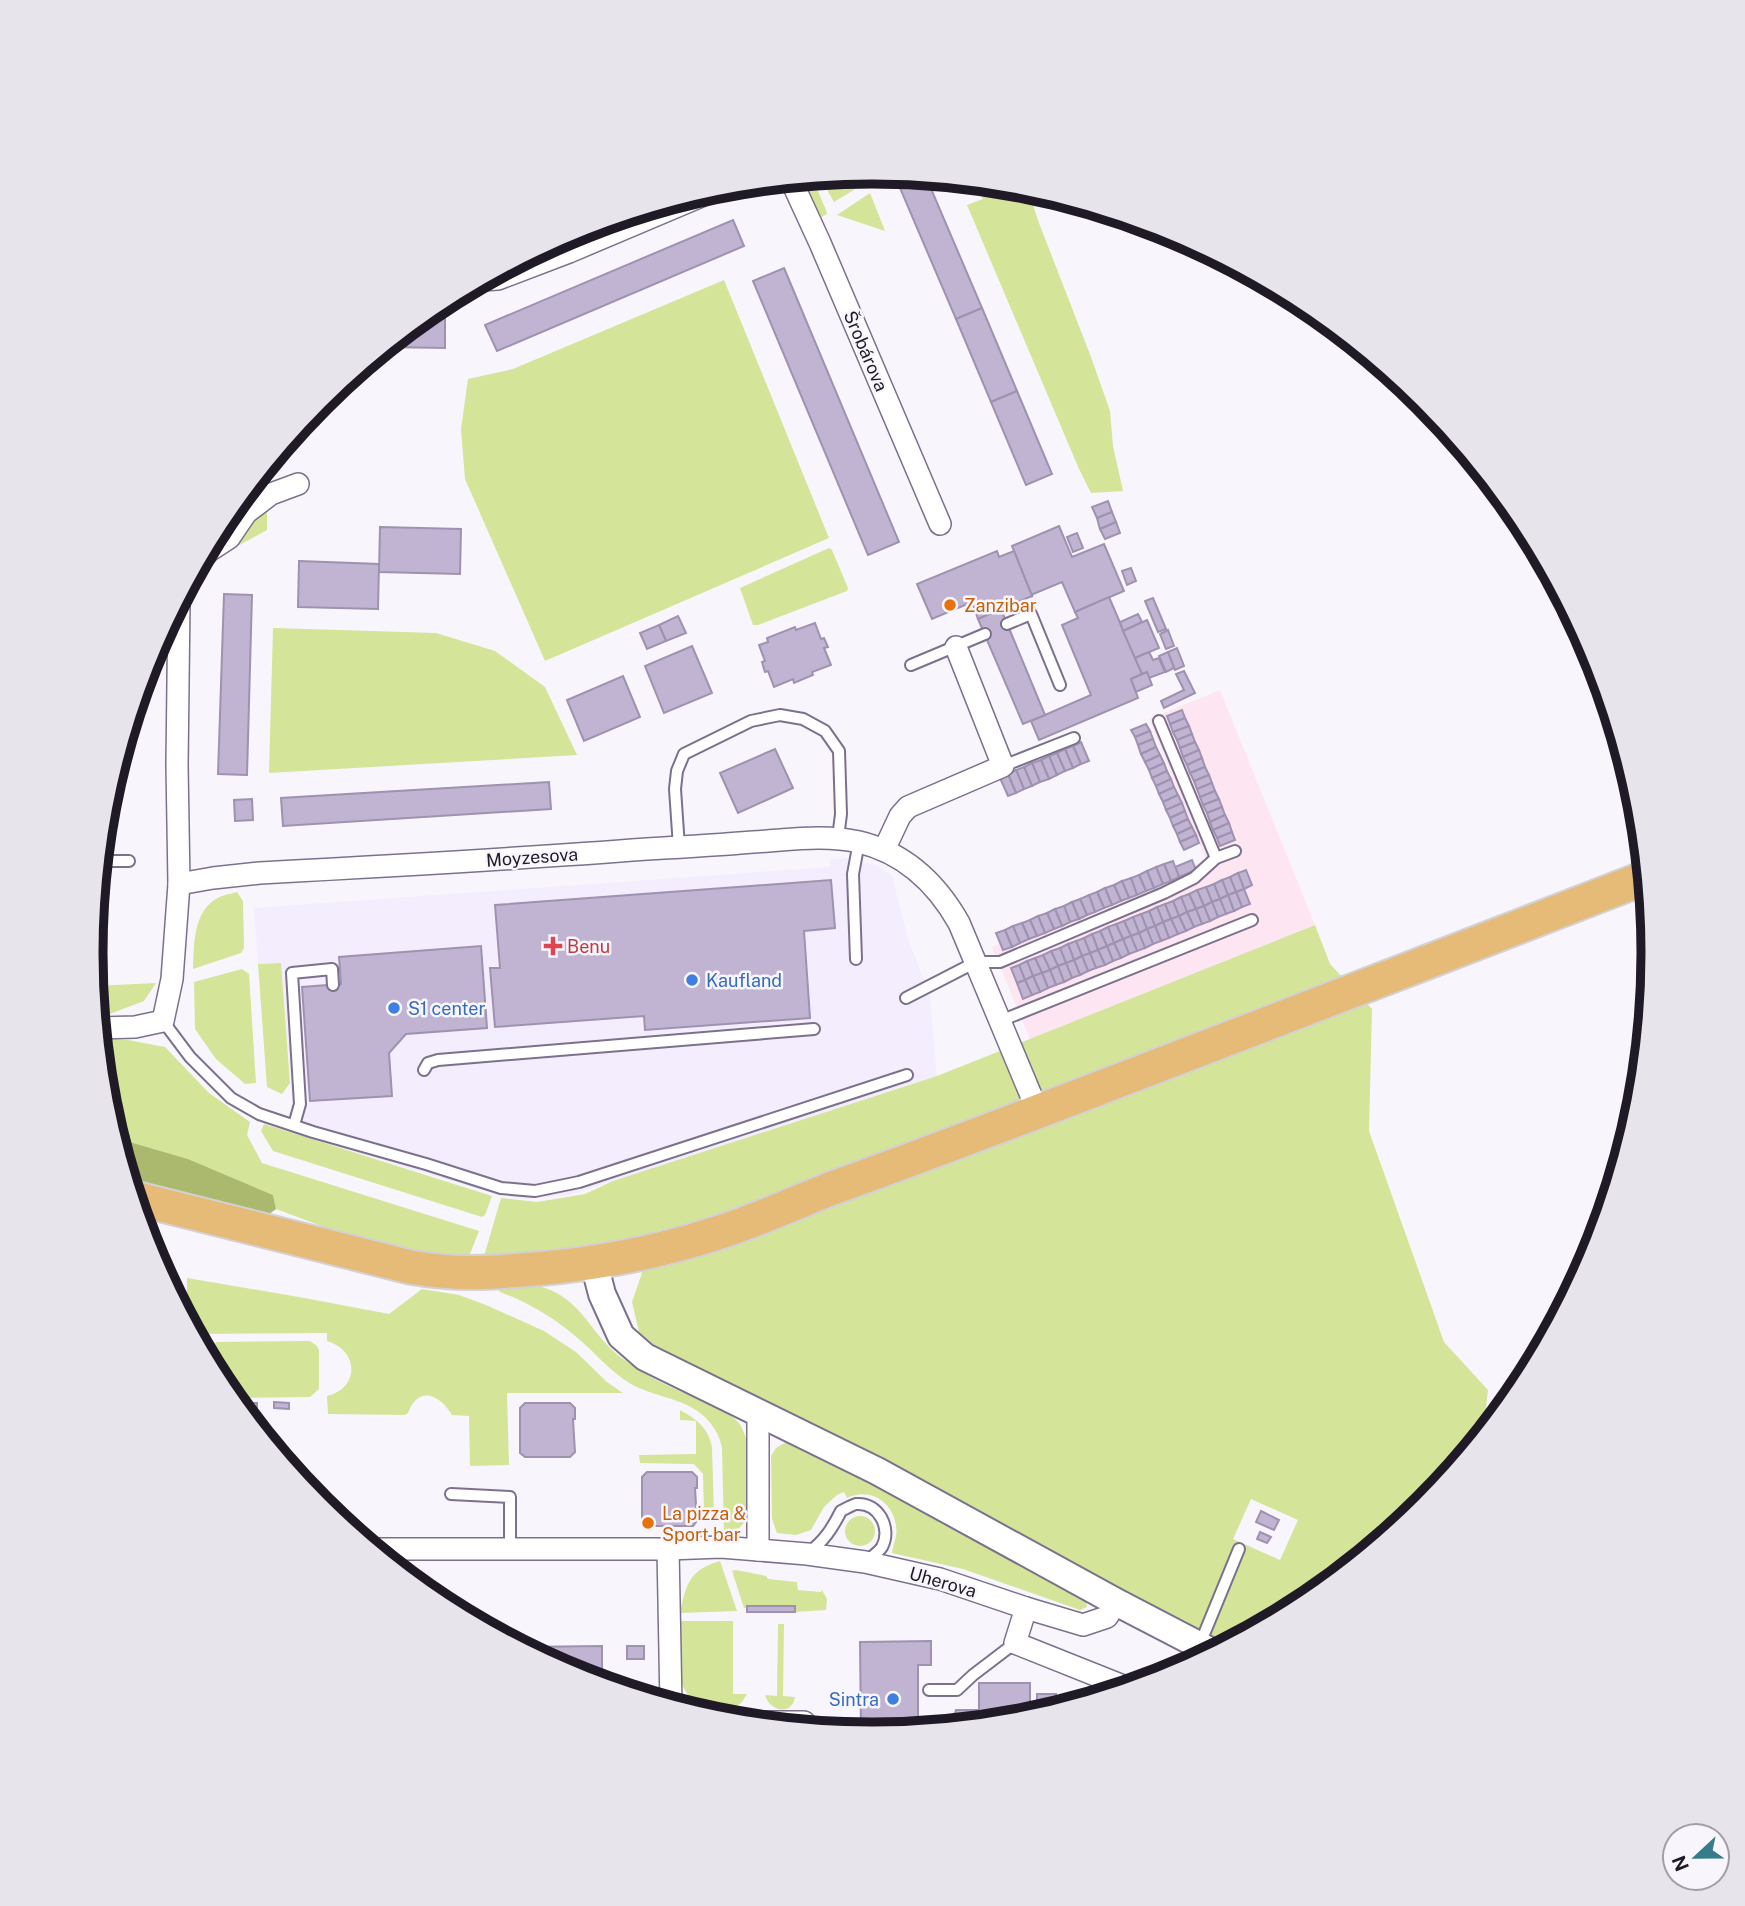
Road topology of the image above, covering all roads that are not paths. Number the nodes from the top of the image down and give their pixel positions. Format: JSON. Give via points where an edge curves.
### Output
{"nodes":[{"id":1,"x":795,"y":188,"type":"edge"},
{"id":2,"x":655,"y":216,"type":"edge"},
{"id":3,"x":513,"y":273,"type":"edge"},
{"id":4,"x":298,"y":484,"type":"dead end"},
{"id":5,"x":246,"y":507,"type":"edge"},
{"id":6,"x":246,"y":513,"type":"junction"},
{"id":7,"x":940,"y":524,"type":"dead end"},
{"id":8,"x":223,"y":542,"type":"edge"},
{"id":9,"x":179,"y":622,"type":"edge"},
{"id":10,"x":1007,"y":624,"type":"dead end"},
{"id":11,"x":985,"y":634,"type":"dead end"},
{"id":12,"x":956,"y":647,"type":"junction"},
{"id":13,"x":911,"y":665,"type":"dead end"},
{"id":14,"x":1060,"y":685,"type":"dead end"},
{"id":15,"x":1159,"y":721,"type":"dead end"},
{"id":16,"x":1074,"y":738,"type":"dead end"},
{"id":17,"x":1003,"y":766,"type":"junction"},
{"id":18,"x":848,"y":840,"type":"junction"},
{"id":19,"x":679,"y":846,"type":"junction"},
{"id":20,"x":884,"y":850,"type":"junction"},
{"id":21,"x":1235,"y":851,"type":"dead end"},
{"id":22,"x":1216,"y":858,"type":"junction"},
{"id":23,"x":109,"y":861,"type":"edge"},
{"id":24,"x":129,"y":861,"type":"dead end"},
{"id":25,"x":1638,"y":881,"type":"edge"},
{"id":26,"x":179,"y":884,"type":"junction"},
{"id":27,"x":1252,"y":920,"type":"dead end"},
{"id":28,"x":856,"y":959,"type":"dead end"},
{"id":29,"x":976,"y":962,"type":"junction"},
{"id":30,"x":333,"y":985,"type":"dead end"},
{"id":31,"x":906,"y":998,"type":"dead end"},
{"id":32,"x":163,"y":1021,"type":"junction"},
{"id":33,"x":1000,"y":1021,"type":"junction"},
{"id":34,"x":107,"y":1028,"type":"edge"},
{"id":35,"x":814,"y":1029,"type":"dead end"},
{"id":36,"x":424,"y":1070,"type":"dead end"},
{"id":37,"x":907,"y":1074,"type":"dead end"},
{"id":38,"x":1038,"y":1112,"type":"junction"},
{"id":39,"x":294,"y":1125,"type":"junction"},
{"id":40,"x":144,"y":1201,"type":"edge"},
{"id":41,"x":594,"y":1263,"type":"junction"},
{"id":42,"x":758,"y":1412,"type":"junction"},
{"id":43,"x":451,"y":1494,"type":"dead end"},
{"id":44,"x":510,"y":1548,"type":"junction"},
{"id":45,"x":387,"y":1549,"type":"edge"},
{"id":46,"x":668,"y":1549,"type":"junction"},
{"id":47,"x":1239,"y":1549,"type":"dead end"},
{"id":48,"x":758,"y":1550,"type":"junction"},
{"id":49,"x":807,"y":1554,"type":"junction"},
{"id":50,"x":865,"y":1562,"type":"junction"},
{"id":51,"x":1116,"y":1602,"type":"junction"},
{"id":52,"x":1026,"y":1608,"type":"junction"},
{"id":53,"x":1015,"y":1643,"type":"junction"},
{"id":54,"x":1207,"y":1646,"type":"edge"},
{"id":55,"x":1203,"y":1648,"type":"edge"},
{"id":56,"x":1115,"y":1683,"type":"edge"},
{"id":57,"x":929,"y":1690,"type":"dead end"},
{"id":58,"x":671,"y":1695,"type":"edge"}],
"edges":[{"from":1,"to":7,"type":"street","name":"Šrobárova"},
{"from":2,"to":3,"type":"street"},
{"from":4,"to":6,"type":"street","via":[[271,494]]},
{"from":5,"to":6,"type":"lane"},
{"from":6,"to":8,"type":"street"},
{"from":9,"to":26,"type":"street"},
{"from":10,"to":14,"type":"lane","via":[[1031,614]]},
{"from":11,"to":12,"type":"lane"},
{"from":12,"to":13,"type":"lane"},
{"from":12,"to":17,"type":"street"},
{"from":15,"to":22,"type":"lane"},
{"from":16,"to":17,"type":"lane"},
{"from":17,"to":20,"type":"street","via":[[908,807]]},
{"from":18,"to":19,"type":"street","name":"Moyzesova"},
{"from":18,"to":19,"type":"lane","via":[[841,814],[839,751],[825,731],[803,719],[780,715],[751,721],[684,754],[675,789]]},
{"from":18,"to":20,"type":"street","name":"Moyzesova"},
{"from":18,"to":28,"type":"lane"},
{"from":19,"to":26,"type":"street","name":"Moyzesova","via":[[260,873]]},
{"from":20,"to":29,"type":"street","name":"Moyzesova","via":[[921,874],[943,897]]},
{"from":21,"to":22,"type":"lane"},
{"from":22,"to":29,"type":"lane","via":[[1194,878],[1164,893],[1000,962]]},
{"from":23,"to":24,"type":"lane"},
{"from":25,"to":38,"type":"main road"},
{"from":26,"to":32,"type":"street","via":[[172,979]]},
{"from":27,"to":33,"type":"lane"},
{"from":29,"to":31,"type":"lane"},
{"from":29,"to":33,"type":"street","name":"Moyzesova"},
{"from":30,"to":39,"type":"lane","via":[[332,969],[292,973],[300,1104]]},
{"from":32,"to":34,"type":"street"},
{"from":32,"to":39,"type":"lane","via":[[190,1057],[231,1098],[259,1114]]},
{"from":33,"to":38,"type":"street","name":"Moyzesova"},
{"from":35,"to":36,"type":"lane","via":[[438,1060]]},
{"from":37,"to":39,"type":"lane","via":[[579,1182],[535,1191],[501,1188]]},
{"from":38,"to":41,"type":"main road","via":[[714,1234]]},
{"from":40,"to":41,"type":"main road","via":[[434,1271],[475,1274]]},
{"from":41,"to":42,"type":"street","via":[[621,1336],[645,1357]]},
{"from":42,"to":48,"type":"street"},
{"from":42,"to":51,"type":"street","via":[[877,1471]]},
{"from":43,"to":44,"type":"lane","via":[[510,1497]]},
{"from":44,"to":45,"type":"street","name":"Uherova"},
{"from":44,"to":46,"type":"street","name":"Uherova"},
{"from":46,"to":48,"type":"street","name":"Uherova"},
{"from":46,"to":58,"type":"street"},
{"from":47,"to":54,"type":"lane"},
{"from":48,"to":49,"type":"street","name":"Uherova"},
{"from":49,"to":50,"type":"street","name":"Uherova"},
{"from":49,"to":50,"type":"lane","via":[[831,1531],[841,1511],[856,1504],[871,1507],[886,1529],[882,1547]]},
{"from":50,"to":52,"type":"street","name":"Uherova","via":[[940,1579]]},
{"from":51,"to":52,"type":"street","name":"Uherova","via":[[1107,1617],[1083,1625]]},
{"from":51,"to":55,"type":"street"},
{"from":52,"to":53,"type":"street"},
{"from":53,"to":56,"type":"street"},
{"from":53,"to":57,"type":"lane","via":[[957,1690]]}]}
